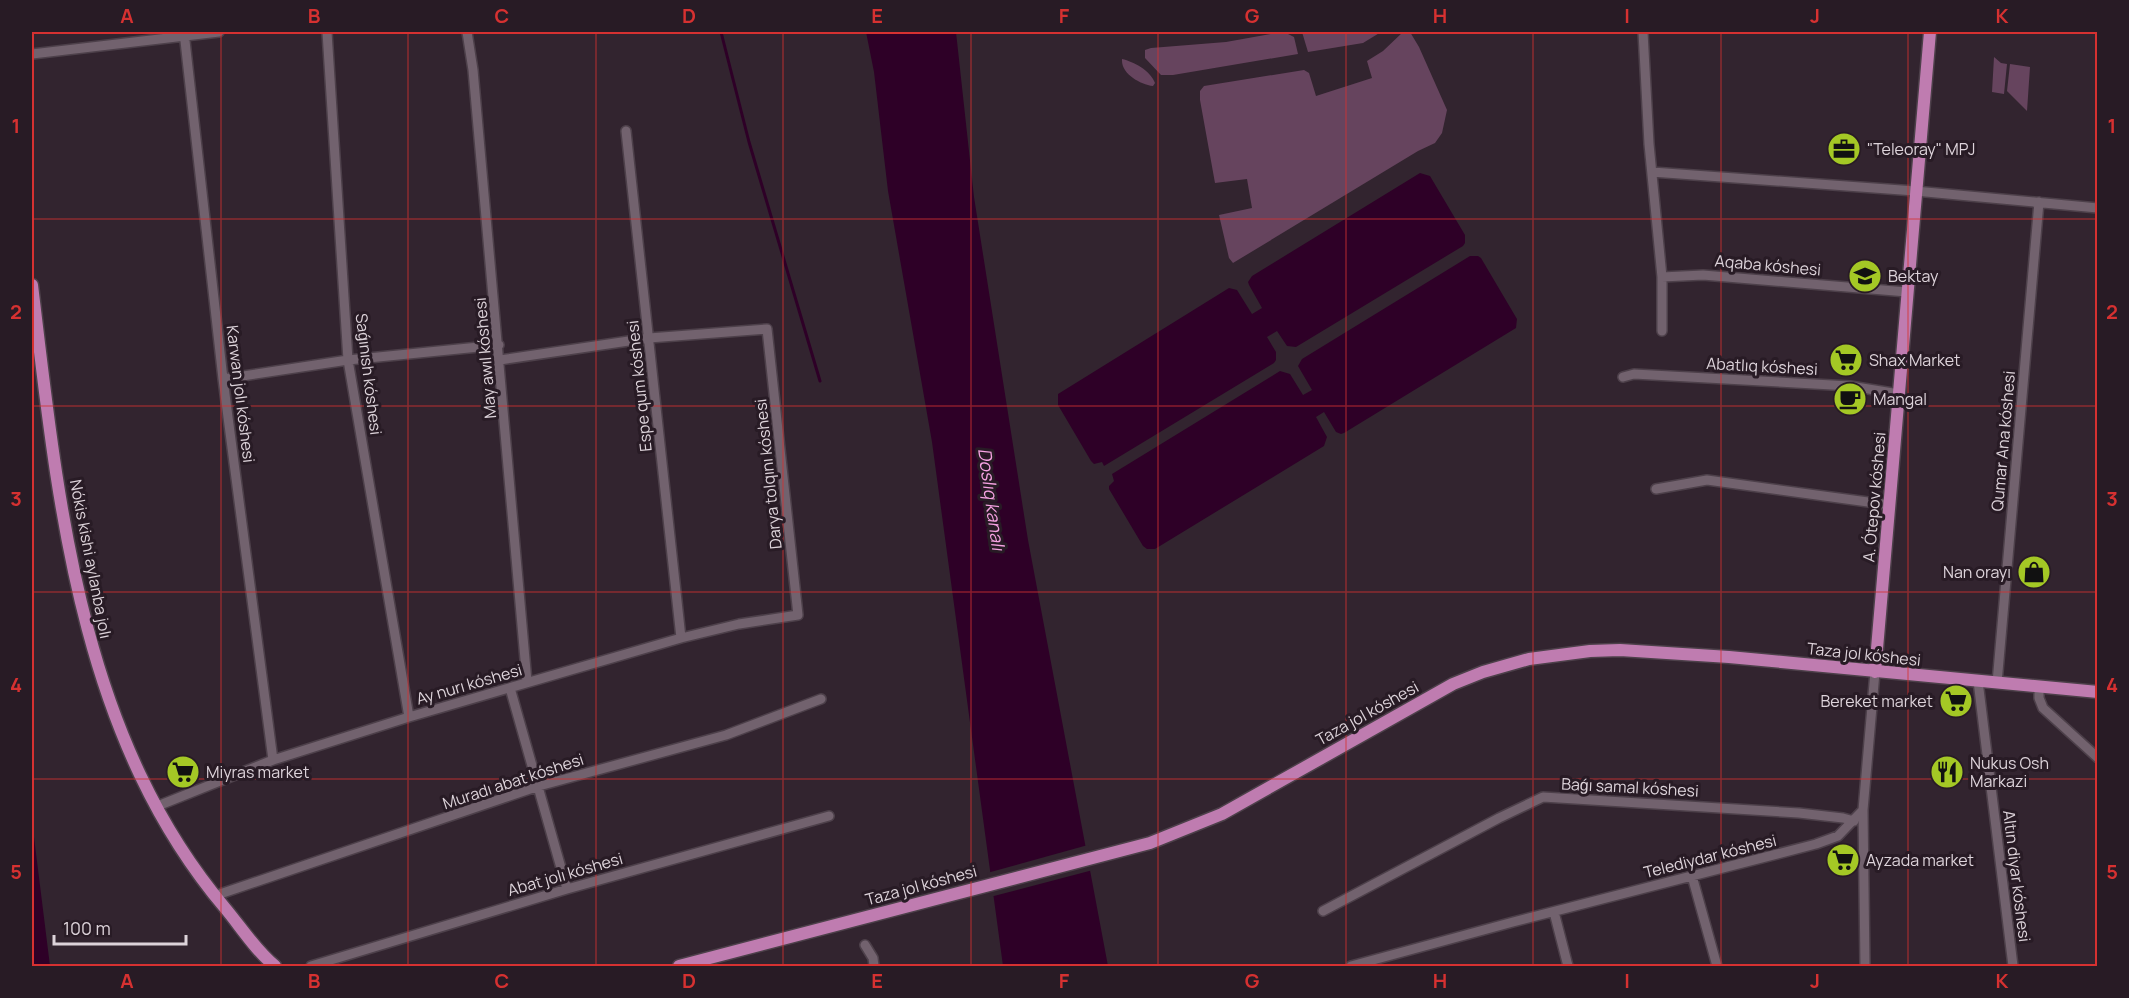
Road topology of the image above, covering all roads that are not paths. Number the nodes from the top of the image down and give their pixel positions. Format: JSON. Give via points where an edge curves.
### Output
{"nodes":[{"id":1,"x":219,"y":32,"type":"edge"},
{"id":2,"x":327,"y":32,"type":"edge"},
{"id":3,"x":467,"y":32,"type":"edge"},
{"id":4,"x":1643,"y":32,"type":"edge"},
{"id":5,"x":1930,"y":32,"type":"edge"},
{"id":6,"x":184,"y":34,"type":"edge"},
{"id":7,"x":32,"y":54,"type":"edge"},
{"id":8,"x":626,"y":131,"type":"dead end"},
{"id":9,"x":1652,"y":172,"type":"junction"},
{"id":10,"x":1915,"y":191,"type":"junction"},
{"id":11,"x":2039,"y":202,"type":"junction"},
{"id":12,"x":2097,"y":208,"type":"edge"},
{"id":13,"x":1662,"y":277,"type":"junction"},
{"id":14,"x":32,"y":285,"type":"edge"},
{"id":15,"x":1907,"y":292,"type":"junction"},
{"id":16,"x":1662,"y":331,"type":"dead end"},
{"id":17,"x":649,"y":338,"type":"junction"},
{"id":18,"x":499,"y":345,"type":"junction"},
{"id":19,"x":348,"y":360,"type":"junction"},
{"id":20,"x":500,"y":360,"type":"junction"},
{"id":21,"x":1623,"y":377,"type":"dead end"},
{"id":22,"x":223,"y":379,"type":"junction"},
{"id":23,"x":1899,"y":394,"type":"junction"},
{"id":24,"x":1656,"y":489,"type":"dead end"},
{"id":25,"x":1890,"y":505,"type":"junction"},
{"id":26,"x":798,"y":615,"type":"joint"},
{"id":27,"x":681,"y":638,"type":"junction"},
{"id":28,"x":1875,"y":672,"type":"junction"},
{"id":29,"x":1978,"y":681,"type":"junction"},
{"id":30,"x":527,"y":682,"type":"junction"},
{"id":31,"x":1997,"y":683,"type":"junction"},
{"id":32,"x":510,"y":687,"type":"junction"},
{"id":33,"x":2039,"y":687,"type":"junction"},
{"id":34,"x":2097,"y":692,"type":"edge"},
{"id":35,"x":821,"y":699,"type":"dead end"},
{"id":36,"x":409,"y":717,"type":"junction"},
{"id":37,"x":2097,"y":758,"type":"edge"},
{"id":38,"x":273,"y":760,"type":"junction"},
{"id":39,"x":539,"y":786,"type":"junction"},
{"id":40,"x":156,"y":807,"type":"junction"},
{"id":41,"x":1863,"y":810,"type":"junction"},
{"id":42,"x":829,"y":816,"type":"dead end"},
{"id":43,"x":1854,"y":822,"type":"junction"},
{"id":44,"x":1692,"y":876,"type":"junction"},
{"id":45,"x":567,"y":889,"type":"junction"},
{"id":46,"x":214,"y":896,"type":"junction"},
{"id":47,"x":1323,"y":911,"type":"dead end"},
{"id":48,"x":1554,"y":912,"type":"junction"},
{"id":49,"x":866,"y":945,"type":"dead end"},
{"id":50,"x":271,"y":965,"type":"edge"},
{"id":51,"x":311,"y":966,"type":"edge"},
{"id":52,"x":679,"y":966,"type":"edge"},
{"id":53,"x":874,"y":966,"type":"edge"},
{"id":54,"x":1351,"y":966,"type":"edge"},
{"id":55,"x":1568,"y":966,"type":"edge"},
{"id":56,"x":1717,"y":966,"type":"edge"},
{"id":57,"x":1864,"y":966,"type":"edge"},
{"id":58,"x":2013,"y":966,"type":"edge"}],
"edges":[{"from":1,"to":6,"type":"street"},
{"from":2,"to":19,"type":"street","name":"Saǵınısh kóshesi"},
{"from":3,"to":18,"type":"street","name":"May awıl kóshesi"},
{"from":4,"to":9,"type":"street"},
{"from":5,"to":10,"type":"main road","name":"A. Ótepov kóshesi"},
{"from":6,"to":7,"type":"street"},
{"from":6,"to":22,"type":"street","name":"Karwan jolı kóshesi"},
{"from":8,"to":17,"type":"street","name":"Espe qum kóshesi"},
{"from":9,"to":10,"type":"street"},
{"from":9,"to":13,"type":"street"},
{"from":10,"to":11,"type":"street"},
{"from":10,"to":15,"type":"main road","name":"A. Ótepov kóshesi"},
{"from":11,"to":12,"type":"street"},
{"from":11,"to":31,"type":"street","name":"Qumar Ana kóshesi"},
{"from":13,"to":15,"type":"street","name":"Aqaba kóshesi","via":[[1703,275]]},
{"from":13,"to":16,"type":"street"},
{"from":14,"to":40,"type":"main road","name":"Nókis kishi aylanba jolı","via":[[48,424],[90,645],[119,730]]},
{"from":15,"to":23,"type":"main road","name":"A. Ótepov kóshesi"},
{"from":17,"to":20,"type":"street"},
{"from":17,"to":26,"type":"street","name":"Darya tolqını kóshesi","via":[[767,329]]},
{"from":17,"to":27,"type":"street","name":"Espe qum kóshesi"},
{"from":18,"to":19,"type":"street"},
{"from":18,"to":20,"type":"street","name":"May awıl kóshesi"},
{"from":19,"to":22,"type":"street"},
{"from":19,"to":36,"type":"street","name":"Saǵınısh kóshesi"},
{"from":20,"to":30,"type":"street","name":"May awıl kóshesi"},
{"from":21,"to":23,"type":"street","name":"Abatlıq kóshesi","via":[[1850,386]]},
{"from":22,"to":38,"type":"street","name":"Karwan jolı kóshesi"},
{"from":23,"to":25,"type":"main road","name":"A. Ótepov kóshesi"},
{"from":24,"to":25,"type":"street","via":[[1707,480]]},
{"from":25,"to":28,"type":"main road","name":"A. Ótepov kóshesi"},
{"from":26,"to":27,"type":"street","name":"Ay nurı kóshesi"},
{"from":27,"to":30,"type":"street","name":"Ay nurı kóshesi"},
{"from":28,"to":29,"type":"main road","name":"Taza jol kóshesi"},
{"from":28,"to":41,"type":"street","name":"A. Ótepov kóshesi"},
{"from":28,"to":52,"type":"main road","name":"Taza jol kóshesi","via":[[1620,650],[1529,659],[1453,684],[1222,814],[1150,843]]},
{"from":29,"to":31,"type":"main road","name":"Taza jol kóshesi"},
{"from":29,"to":58,"type":"street","name":"Altın diyar kóshesi"},
{"from":30,"to":32,"type":"street","name":"Ay nurı kóshesi"},
{"from":31,"to":33,"type":"main road","name":"Taza jol kóshesi"},
{"from":32,"to":36,"type":"street","name":"Ay nurı kóshesi"},
{"from":32,"to":39,"type":"street"},
{"from":33,"to":34,"type":"main road","name":"Taza jol kóshesi"},
{"from":33,"to":37,"type":"street","via":[[2043,708]]},
{"from":35,"to":39,"type":"street","name":"Muradı abat kóshesi","via":[[726,735]]},
{"from":36,"to":38,"type":"street","name":"Ay nurı kóshesi"},
{"from":38,"to":40,"type":"street","name":"Ay nurı kóshesi"},
{"from":39,"to":45,"type":"street"},
{"from":39,"to":46,"type":"street","name":"Muradı abat kóshesi"},
{"from":40,"to":46,"type":"main road","name":"Nókis kishi aylanba jolı"},
{"from":41,"to":43,"type":"street","name":"Telediydar kóshesi"},
{"from":41,"to":57,"type":"street","name":"A. Ótepov kóshesi"},
{"from":42,"to":45,"type":"street","name":"Abat jolı kóshesi"},
{"from":43,"to":44,"type":"street","name":"Telediydar kóshesi","via":[[1838,836],[1816,844]]},
{"from":43,"to":47,"type":"street","name":"Baǵı samal kóshesi","via":[[1799,813],[1543,797]]},
{"from":44,"to":48,"type":"street","name":"Telediydar kóshesi"},
{"from":44,"to":56,"type":"street"},
{"from":45,"to":51,"type":"street","name":"Abat jolı kóshesi"},
{"from":46,"to":50,"type":"main road","name":"Nókis kishi aylanba jolı"},
{"from":48,"to":54,"type":"street","name":"Telediydar kóshesi"},
{"from":48,"to":55,"type":"street"},
{"from":49,"to":53,"type":"street"}]}
